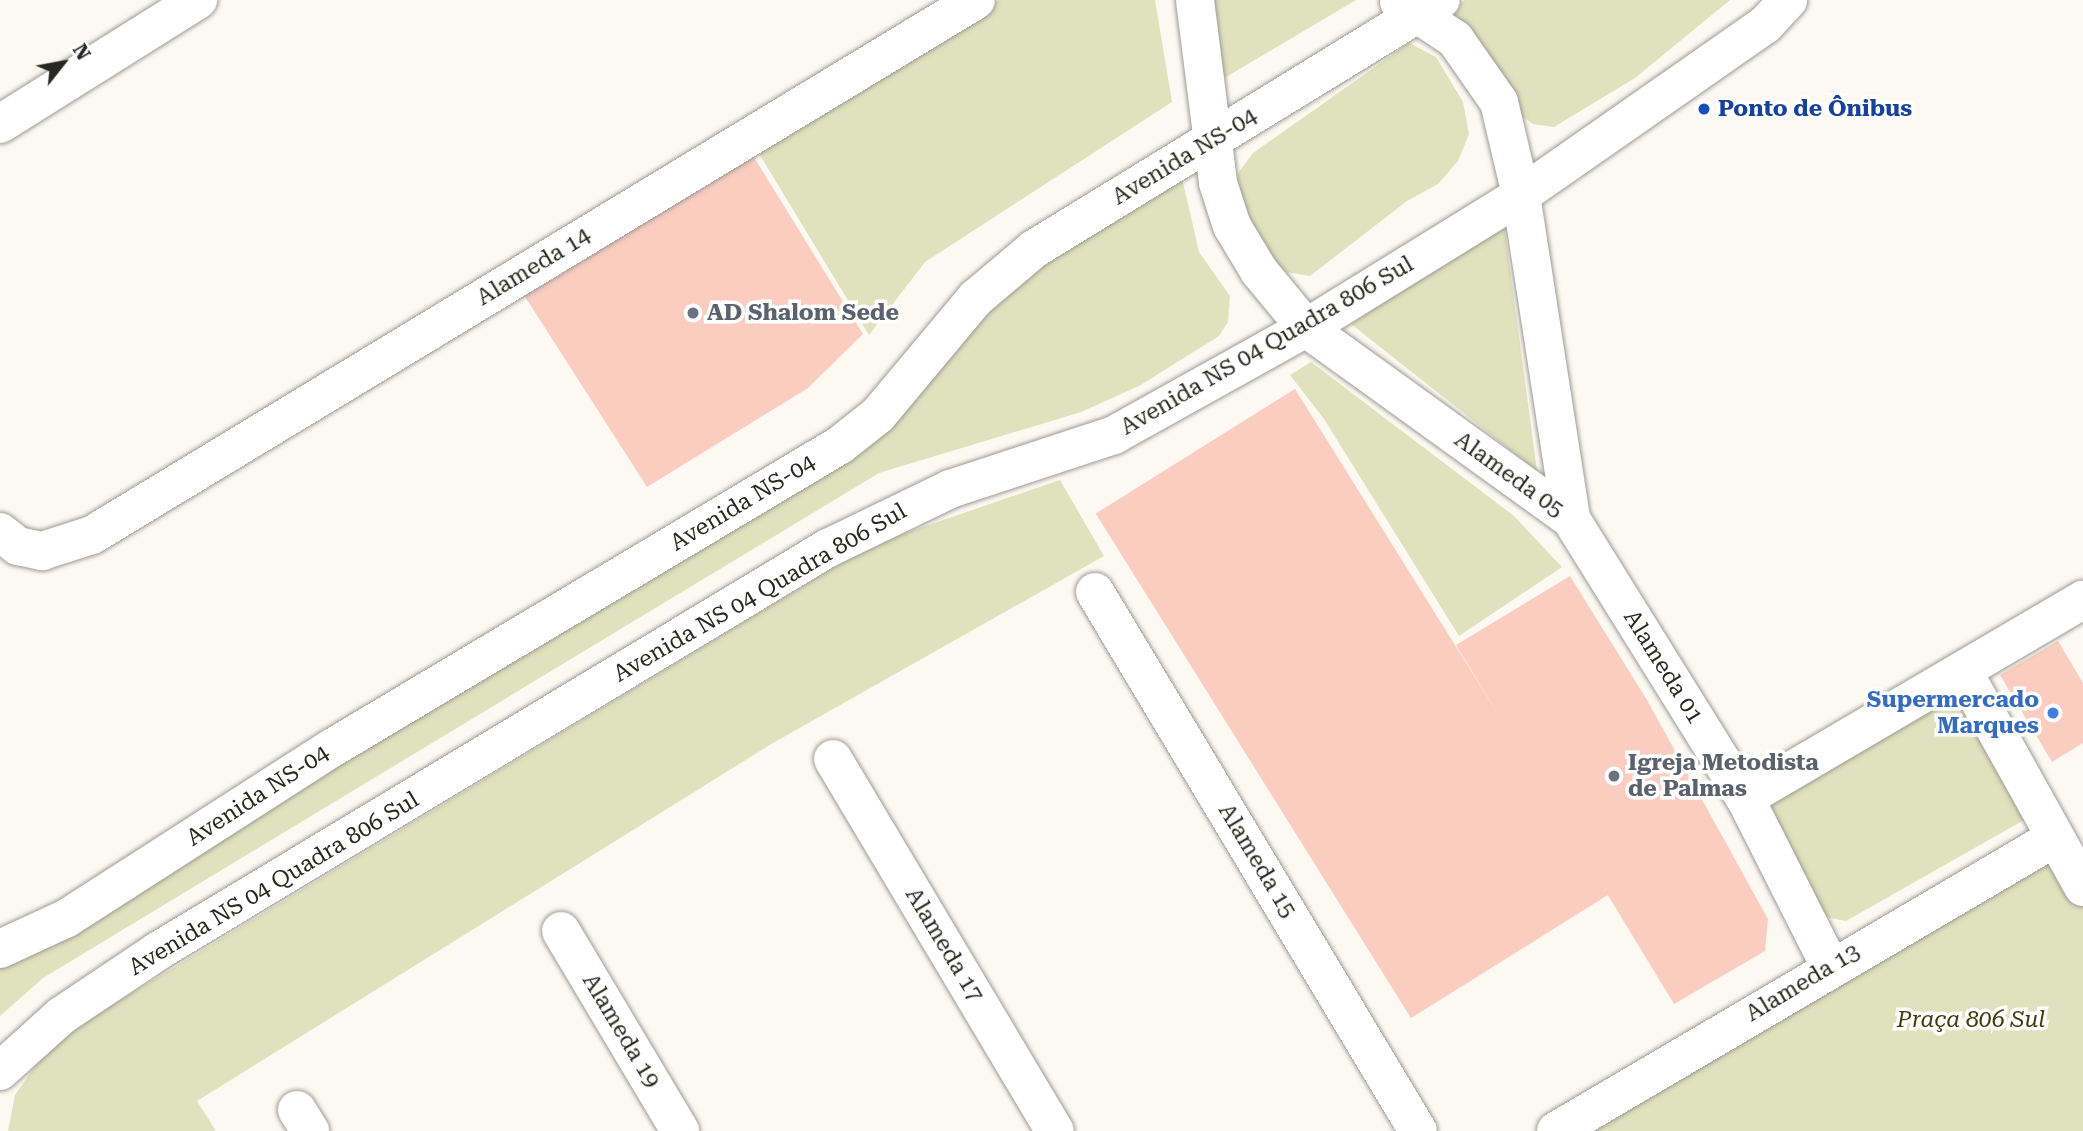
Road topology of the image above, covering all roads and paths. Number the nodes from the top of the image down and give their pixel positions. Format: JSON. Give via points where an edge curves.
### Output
{"nodes":[{"id":1,"x":198,"y":0,"type":"edge"},
{"id":2,"x":976,"y":0,"type":"edge"},
{"id":3,"x":1195,"y":0,"type":"edge"},
{"id":4,"x":1788,"y":0,"type":"edge"},
{"id":5,"x":1418,"y":5,"type":"edge"},
{"id":6,"x":0,"y":124,"type":"edge"},
{"id":7,"x":1212,"y":141,"type":"junction"},
{"id":8,"x":1521,"y":195,"type":"junction"},
{"id":9,"x":1306,"y":328,"type":"junction"},
{"id":10,"x":1571,"y":519,"type":"junction"},
{"id":11,"x":0,"y":532,"type":"edge"},
{"id":12,"x":1096,"y":592,"type":"dead end"},
{"id":13,"x":2083,"y":600,"type":"edge"},
{"id":14,"x":1964,"y":673,"type":"junction"},
{"id":15,"x":833,"y":759,"type":"dead end"},
{"id":16,"x":1745,"y":799,"type":"junction"},
{"id":17,"x":2053,"y":839,"type":"junction"},
{"id":18,"x":2083,"y":887,"type":"edge"},
{"id":19,"x":561,"y":931,"type":"dead end"},
{"id":20,"x":0,"y":949,"type":"edge"},
{"id":21,"x":1830,"y":966,"type":"junction"},
{"id":22,"x":0,"y":1071,"type":"edge"},
{"id":23,"x":680,"y":1131,"type":"edge"},
{"id":24,"x":1055,"y":1131,"type":"edge"},
{"id":25,"x":1418,"y":1131,"type":"edge"},
{"id":26,"x":1556,"y":1131,"type":"edge"}],
"edges":[{"from":1,"to":6,"type":"street"},
{"from":2,"to":11,"type":"street","name":"Alameda 14","via":[[92,535],[42,551],[18,546]]},
{"from":3,"to":7,"type":"street","name":"Alameda 05"},
{"from":4,"to":8,"type":"street","name":"Avenida NS 04 Quadra 806 Sul","via":[[1765,25]]},
{"from":5,"to":7,"type":"street","name":"Avenida NS-04"},
{"from":5,"to":8,"type":"street","name":"Alameda 05","via":[[1455,39],[1499,102]]},
{"from":7,"to":9,"type":"street","name":"Alameda 05","via":[[1232,226]]},
{"from":7,"to":20,"type":"street","name":"Avenida NS-04","via":[[1034,249],[976,298],[878,415],[840,445],[331,748],[67,918]]},
{"from":8,"to":9,"type":"street","name":"Avenida NS 04 Quadra 806 Sul"},
{"from":8,"to":10,"type":"street","name":"Alameda 05"},
{"from":9,"to":10,"type":"street","name":"Alameda 05"},
{"from":9,"to":22,"type":"street","name":"Avenida NS 04 Quadra 806 Sul","via":[[1114,435],[950,489],[828,548],[158,951],[61,1016]]},
{"from":10,"to":16,"type":"street","name":"Alameda 01"},
{"from":12,"to":25,"type":"street","name":"Alameda 15"},
{"from":13,"to":14,"type":"street"},
{"from":14,"to":16,"type":"street"},
{"from":14,"to":17,"type":"street"},
{"from":15,"to":24,"type":"street","name":"Alameda 17"},
{"from":16,"to":21,"type":"street","name":"Alameda 01"},
{"from":17,"to":18,"type":"street"},
{"from":17,"to":21,"type":"street","name":"Alameda 13"},
{"from":19,"to":23,"type":"street","name":"Alameda 19"},
{"from":21,"to":26,"type":"street","name":"Alameda 13"}]}
